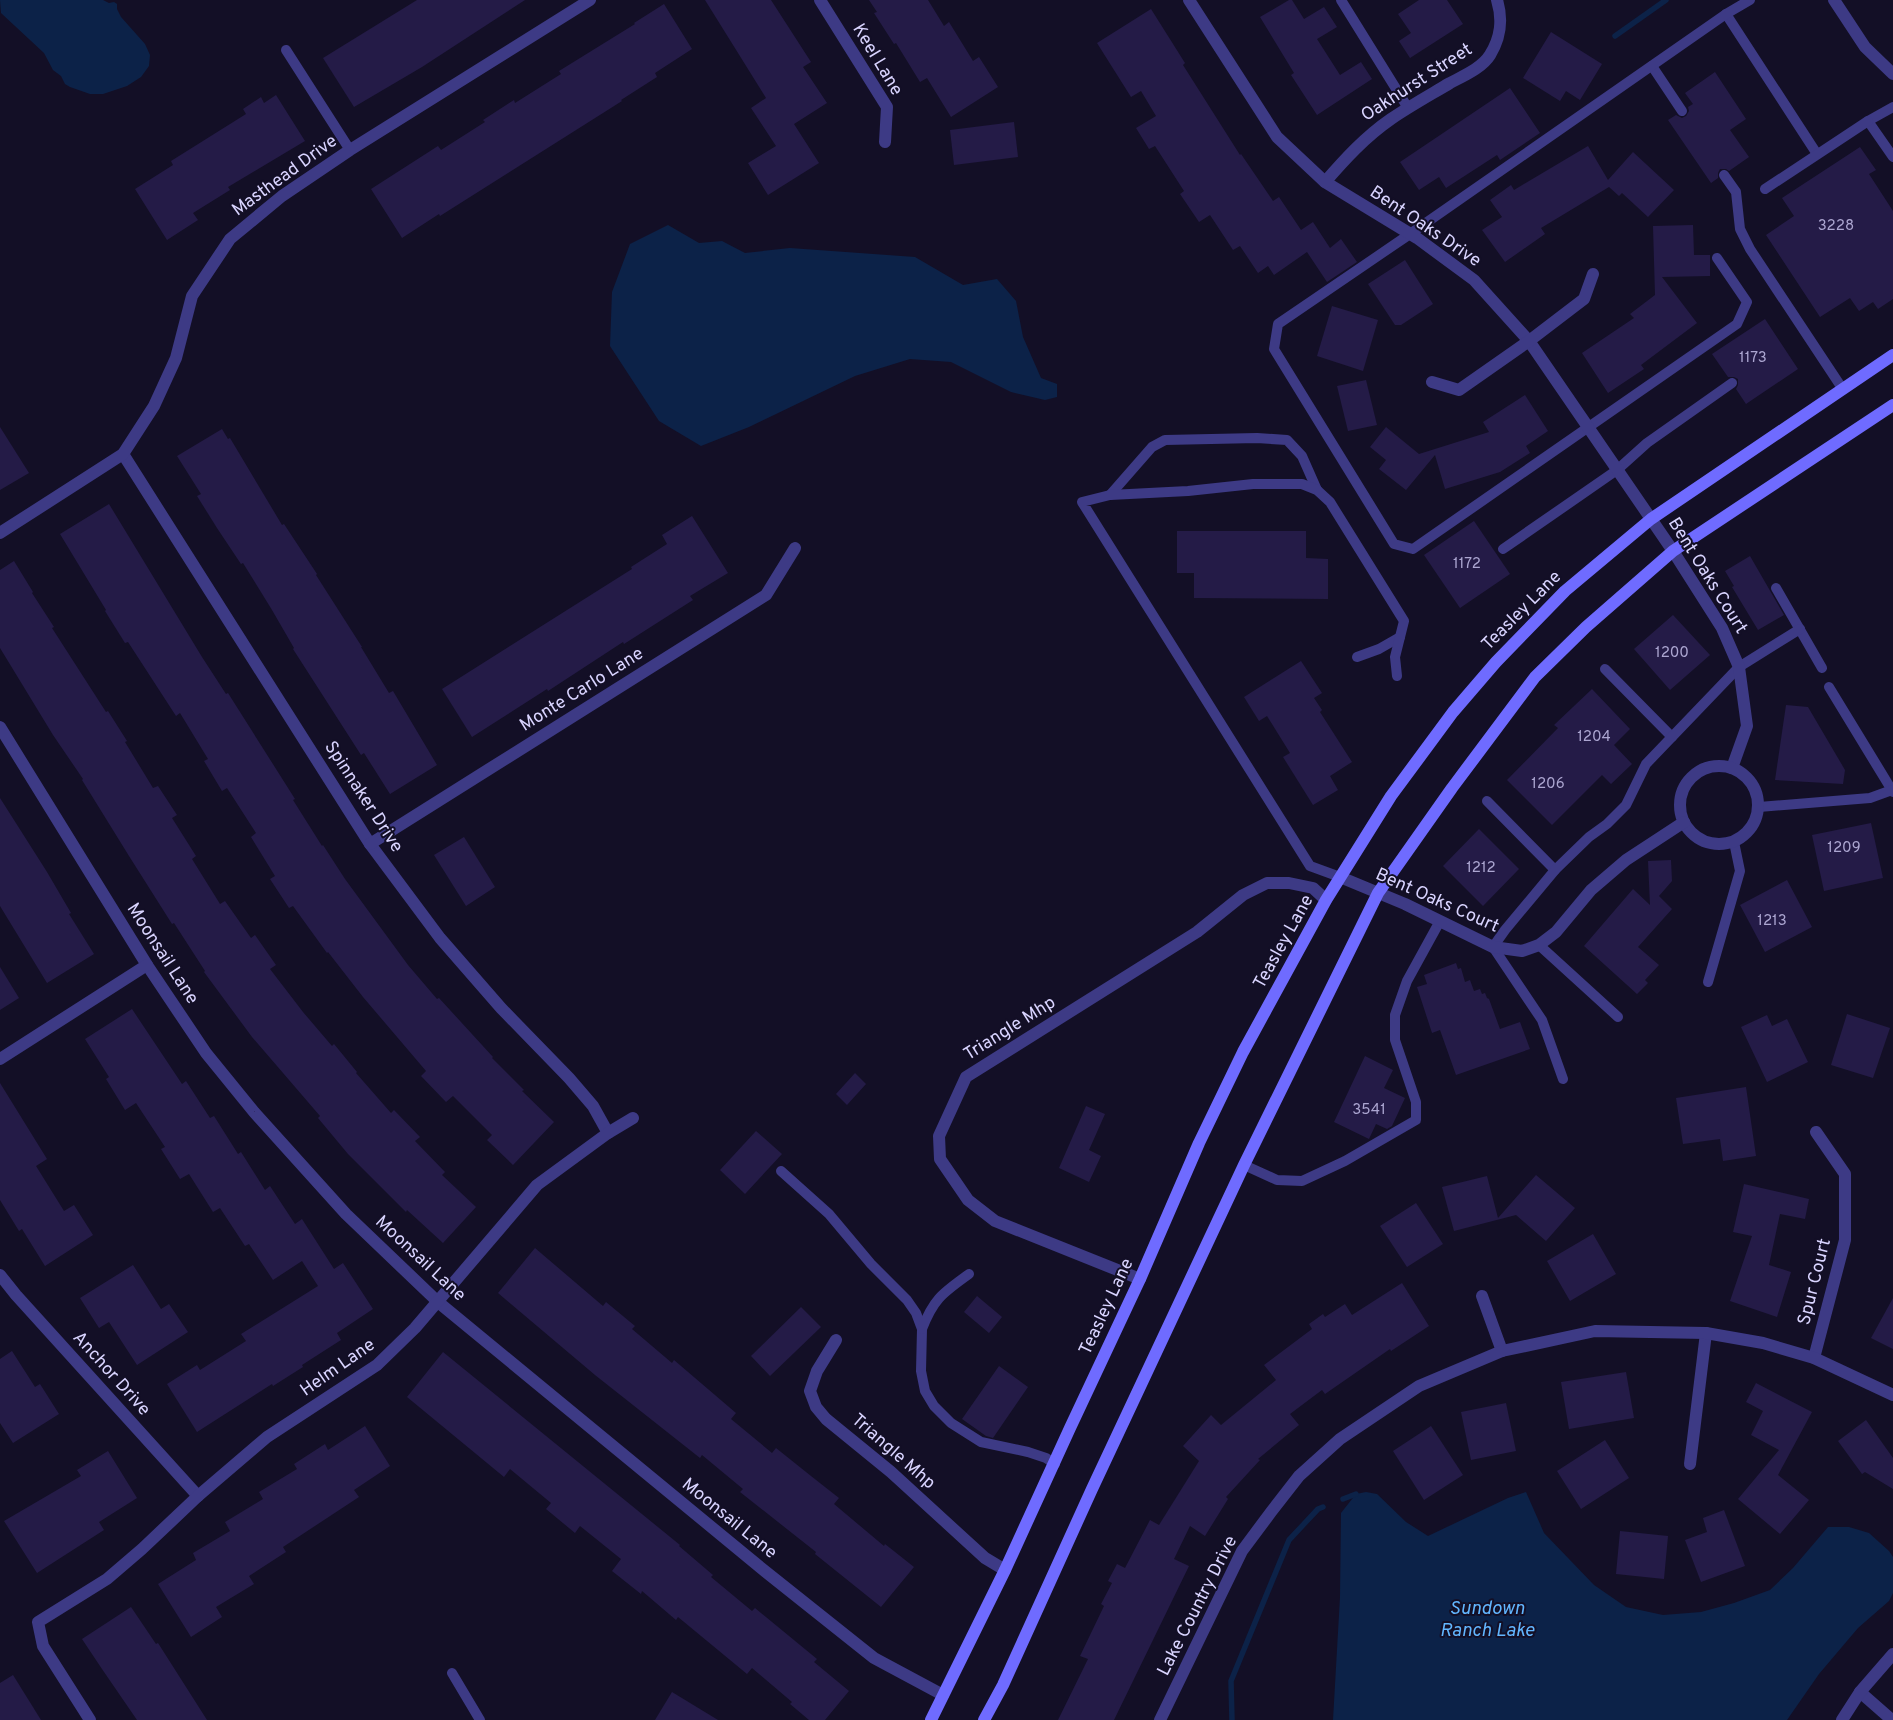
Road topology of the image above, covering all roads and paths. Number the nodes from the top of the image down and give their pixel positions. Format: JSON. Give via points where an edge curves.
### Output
{"nodes":[{"id":1,"x":590,"y":0,"type":"edge"},
{"id":2,"x":820,"y":0,"type":"edge"},
{"id":3,"x":1189,"y":0,"type":"edge"},
{"id":4,"x":1341,"y":0,"type":"edge"},
{"id":5,"x":1498,"y":0,"type":"edge"},
{"id":6,"x":1750,"y":0,"type":"edge"},
{"id":7,"x":1834,"y":0,"type":"edge"},
{"id":8,"x":1726,"y":14,"type":"junction"},
{"id":9,"x":286,"y":50,"type":"dead end"},
{"id":10,"x":1652,"y":66,"type":"junction"},
{"id":11,"x":1893,"y":74,"type":"edge"},
{"id":12,"x":1893,"y":107,"type":"edge"},
{"id":13,"x":1408,"y":108,"type":"junction"},
{"id":14,"x":1682,"y":111,"type":"dead end"},
{"id":15,"x":1868,"y":120,"type":"junction"},
{"id":16,"x":885,"y":142,"type":"dead end"},
{"id":17,"x":350,"y":150,"type":"junction"},
{"id":18,"x":1817,"y":154,"type":"junction"},
{"id":19,"x":1893,"y":157,"type":"edge"},
{"id":20,"x":1724,"y":174,"type":"dead end"},
{"id":21,"x":1325,"y":182,"type":"junction"},
{"id":22,"x":1765,"y":189,"type":"dead end"},
{"id":23,"x":1410,"y":234,"type":"junction"},
{"id":24,"x":1717,"y":258,"type":"dead end"},
{"id":25,"x":1594,"y":274,"type":"dead end"},
{"id":26,"x":1529,"y":341,"type":"junction"},
{"id":27,"x":1893,"y":355,"type":"edge"},
{"id":28,"x":1432,"y":382,"type":"dead end"},
{"id":29,"x":1732,"y":383,"type":"dead end"},
{"id":30,"x":1842,"y":388,"type":"junction"},
{"id":31,"x":1893,"y":404,"type":"edge"},
{"id":32,"x":1588,"y":428,"type":"junction"},
{"id":33,"x":123,"y":454,"type":"junction"},
{"id":34,"x":1617,"y":470,"type":"junction"},
{"id":35,"x":1317,"y":490,"type":"junction"},
{"id":36,"x":1110,"y":495,"type":"junction"},
{"id":37,"x":1651,"y":519,"type":"junction"},
{"id":38,"x":0,"y":533,"type":"edge"},
{"id":39,"x":796,"y":548,"type":"dead end"},
{"id":40,"x":1503,"y":549,"type":"dead end"},
{"id":41,"x":1673,"y":551,"type":"junction"},
{"id":42,"x":1776,"y":588,"type":"dead end"},
{"id":43,"x":1800,"y":629,"type":"junction"},
{"id":44,"x":1400,"y":637,"type":"junction"},
{"id":45,"x":1357,"y":657,"type":"dead end"},
{"id":46,"x":1739,"y":667,"type":"junction"},
{"id":47,"x":1822,"y":668,"type":"dead end"},
{"id":48,"x":1605,"y":669,"type":"dead end"},
{"id":49,"x":1397,"y":676,"type":"dead end"},
{"id":50,"x":1829,"y":687,"type":"dead end"},
{"id":51,"x":0,"y":727,"type":"edge"},
{"id":52,"x":1672,"y":737,"type":"junction"},
{"id":53,"x":1732,"y":768,"type":"junction"},
{"id":54,"x":1893,"y":791,"type":"edge"},
{"id":55,"x":1487,"y":801,"type":"dead end"},
{"id":56,"x":1759,"y":807,"type":"junction"},
{"id":57,"x":1684,"y":822,"type":"junction"},
{"id":58,"x":1734,"y":842,"type":"junction"},
{"id":59,"x":370,"y":844,"type":"junction"},
{"id":60,"x":1555,"y":870,"type":"junction"},
{"id":61,"x":1340,"y":877,"type":"junction"},
{"id":62,"x":1378,"y":893,"type":"junction"},
{"id":63,"x":1326,"y":900,"type":"junction"},
{"id":64,"x":1440,"y":921,"type":"junction"},
{"id":65,"x":1539,"y":945,"type":"junction"},
{"id":66,"x":1493,"y":946,"type":"junction"},
{"id":67,"x":147,"y":965,"type":"junction"},
{"id":68,"x":1708,"y":982,"type":"dead end"},
{"id":69,"x":1618,"y":1017,"type":"dead end"},
{"id":70,"x":0,"y":1059,"type":"edge"},
{"id":71,"x":1563,"y":1079,"type":"dead end"},
{"id":72,"x":633,"y":1118,"type":"dead end"},
{"id":73,"x":1816,"y":1132,"type":"dead end"},
{"id":74,"x":608,"y":1133,"type":"junction"},
{"id":75,"x":1244,"y":1165,"type":"junction"},
{"id":76,"x":781,"y":1171,"type":"dead end"},
{"id":77,"x":969,"y":1274,"type":"dead end"},
{"id":78,"x":0,"y":1275,"type":"edge"},
{"id":79,"x":1140,"y":1278,"type":"junction"},
{"id":80,"x":1482,"y":1296,"type":"dead end"},
{"id":81,"x":438,"y":1302,"type":"junction"},
{"id":82,"x":922,"y":1329,"type":"junction"},
{"id":83,"x":1706,"y":1334,"type":"junction"},
{"id":84,"x":836,"y":1340,"type":"dead end"},
{"id":85,"x":1502,"y":1351,"type":"junction"},
{"id":86,"x":1814,"y":1358,"type":"junction"},
{"id":87,"x":1893,"y":1395,"type":"edge"},
{"id":88,"x":1055,"y":1464,"type":"junction"},
{"id":89,"x":1690,"y":1464,"type":"dead end"},
{"id":90,"x":198,"y":1496,"type":"junction"},
{"id":91,"x":1006,"y":1570,"type":"junction"},
{"id":92,"x":1893,"y":1654,"type":"edge"},
{"id":93,"x":452,"y":1674,"type":"dead end"},
{"id":94,"x":1860,"y":1692,"type":"junction"},
{"id":95,"x":943,"y":1695,"type":"junction"},
{"id":96,"x":90,"y":1720,"type":"edge"},
{"id":97,"x":480,"y":1720,"type":"edge"},
{"id":98,"x":931,"y":1720,"type":"edge"},
{"id":99,"x":984,"y":1720,"type":"edge"},
{"id":100,"x":1160,"y":1720,"type":"edge"},
{"id":101,"x":1842,"y":1720,"type":"edge"},
{"id":102,"x":1892,"y":1720,"type":"edge"}],
"edges":[{"from":1,"to":17,"type":"street","name":"Masthead Drive"},
{"from":2,"to":16,"type":"street","name":"Keel Lane","via":[[887,107]]},
{"from":3,"to":21,"type":"street","name":"Bent Oaks Drive","via":[[1277,137]]},
{"from":4,"to":13,"type":"lane"},
{"from":5,"to":13,"type":"street","name":"Oakhurst Street","via":[[1500,33],[1489,56],[1475,69]]},
{"from":6,"to":8,"type":"lane"},
{"from":7,"to":11,"type":"street","via":[[1865,47]]},
{"from":8,"to":10,"type":"lane"},
{"from":8,"to":18,"type":"lane"},
{"from":9,"to":17,"type":"lane"},
{"from":10,"to":14,"type":"lane"},
{"from":10,"to":23,"type":"lane"},
{"from":12,"to":15,"type":"lane"},
{"from":13,"to":21,"type":"street","name":"Oakhurst Street","via":[[1357,145]]},
{"from":15,"to":18,"type":"lane"},
{"from":15,"to":19,"type":"lane"},
{"from":17,"to":33,"type":"street","name":"Masthead Drive","via":[[282,196],[230,238],[192,296],[176,358],[154,406]]},
{"from":18,"to":22,"type":"lane"},
{"from":20,"to":30,"type":"lane","via":[[1736,192],[1740,229],[1750,249]]},
{"from":21,"to":23,"type":"street","name":"Bent Oaks Drive"},
{"from":23,"to":26,"type":"street","name":"Bent Oaks Drive","via":[[1474,280]]},
{"from":23,"to":32,"type":"lane","via":[[1278,324],[1274,349],[1394,544],[1413,549]]},
{"from":24,"to":32,"type":"lane","via":[[1747,302],[1737,324]]},
{"from":25,"to":26,"type":"street","via":[[1584,300]]},
{"from":26,"to":28,"type":"street","via":[[1459,390]]},
{"from":26,"to":32,"type":"street","name":"Bent Oaks Drive"},
{"from":27,"to":30,"type":"main road","name":"Teasley Lane"},
{"from":29,"to":34,"type":"lane","via":[[1647,443]]},
{"from":30,"to":37,"type":"main road","name":"Teasley Lane"},
{"from":31,"to":41,"type":"main road"},
{"from":32,"to":34,"type":"street","name":"Bent Oaks Drive"},
{"from":33,"to":38,"type":"street","name":"Masthead Drive"},
{"from":33,"to":59,"type":"street","name":"Spinnaker Drive"},
{"from":34,"to":37,"type":"street","name":"Bent Oaks Drive"},
{"from":34,"to":40,"type":"lane"},
{"from":35,"to":36,"type":"lane","via":[[1302,484],[1253,484]]},
{"from":35,"to":36,"type":"lane","via":[[1302,456],[1287,440],[1165,440],[1152,447]]},
{"from":35,"to":44,"type":"lane","via":[[1330,502],[1390,596],[1404,621]]},
{"from":36,"to":61,"type":"lane","via":[[1082,502],[1310,866]]},
{"from":37,"to":41,"type":"street","name":"Bent Oaks Court"},
{"from":37,"to":61,"type":"main road","name":"Teasley Lane","via":[[1565,591],[1496,662],[1453,712],[1391,796]]},
{"from":39,"to":59,"type":"street","name":"Monte Carlo Lane","via":[[766,595]]},
{"from":41,"to":46,"type":"street","name":"Bent Oaks Court","via":[[1722,628]]},
{"from":41,"to":62,"type":"main road","via":[[1586,627],[1535,677]]},
{"from":42,"to":43,"type":"lane"},
{"from":43,"to":46,"type":"lane"},
{"from":43,"to":47,"type":"lane"},
{"from":44,"to":45,"type":"lane","via":[[1379,650]]},
{"from":44,"to":49,"type":"lane","via":[[1395,657]]},
{"from":46,"to":52,"type":"lane"},
{"from":46,"to":53,"type":"street","name":"Bent Oaks Court","via":[[1747,726]]},
{"from":48,"to":52,"type":"lane"},
{"from":50,"to":54,"type":"lane"},
{"from":51,"to":67,"type":"street","name":"Moonsail Lane"},
{"from":52,"to":60,"type":"lane","via":[[1646,764],[1626,805]]},
{"from":53,"to":56,"type":"street","via":[[1742,773],[1755,789]]},
{"from":53,"to":57,"type":"street","via":[[1719,766],[1693,776],[1681,801]]},
{"from":54,"to":56,"type":"lane","via":[[1870,798]]},
{"from":55,"to":60,"type":"lane"},
{"from":56,"to":58,"type":"street","via":[[1756,820],[1744,837]]},
{"from":57,"to":58,"type":"street","via":[[1704,841],[1717,844]]},
{"from":57,"to":65,"type":"street","name":"Bent Oaks Court","via":[[1626,860],[1591,890],[1556,932]]},
{"from":58,"to":68,"type":"lane","via":[[1740,871]]},
{"from":59,"to":74,"type":"street","name":"Spinnaker Drive","via":[[440,938],[501,1008],[569,1078],[593,1106]]},
{"from":60,"to":66,"type":"lane"},
{"from":61,"to":62,"type":"street","name":"Bent Oaks Court"},
{"from":61,"to":63,"type":"main road","name":"Teasley Lane"},
{"from":62,"to":64,"type":"street","name":"Bent Oaks Court"},
{"from":62,"to":75,"type":"main road"},
{"from":63,"to":79,"type":"main road","name":"Teasley Lane","via":[[1243,1052]]},
{"from":63,"to":79,"type":"street","name":"Triangle Mhp","via":[[1312,888],[1267,883],[1243,895],[1197,932],[966,1077],[939,1136],[940,1159],[968,1200],[995,1221]]},
{"from":64,"to":66,"type":"street","name":"Bent Oaks Court"},
{"from":64,"to":75,"type":"lane","via":[[1407,981],[1395,1014],[1395,1040],[1416,1102],[1416,1120],[1345,1161],[1302,1181],[1277,1180]]},
{"from":65,"to":66,"type":"street","name":"Bent Oaks Court","via":[[1522,951]]},
{"from":65,"to":69,"type":"lane"},
{"from":66,"to":71,"type":"lane","via":[[1542,1020]]},
{"from":67,"to":70,"type":"street"},
{"from":67,"to":81,"type":"street","name":"Moonsail Lane","via":[[206,1053],[254,1112],[346,1214]]},
{"from":72,"to":74,"type":"street","name":"Helm Lane"},
{"from":73,"to":86,"type":"street","name":"Spur Court","via":[[1845,1174],[1845,1240]]},
{"from":74,"to":81,"type":"street","name":"Helm Lane","via":[[537,1185]]},
{"from":75,"to":99,"type":"main road","via":[[1003,1686]]},
{"from":76,"to":82,"type":"lane","via":[[829,1214],[907,1300]]},
{"from":77,"to":82,"type":"lane","via":[[940,1295]]},
{"from":78,"to":90,"type":"street","name":"Anchor Drive"},
{"from":79,"to":88,"type":"main road","name":"Teasley Lane"},
{"from":80,"to":85,"type":"street"},
{"from":81,"to":90,"type":"street","name":"Helm Lane","via":[[377,1366],[268,1437]]},
{"from":81,"to":95,"type":"street","name":"Moonsail Lane","via":[[874,1658]]},
{"from":82,"to":88,"type":"lane","via":[[921,1371],[925,1391],[950,1423],[981,1442],[1028,1452]]},
{"from":83,"to":85,"type":"street","name":"Lake Country Drive","via":[[1595,1331]]},
{"from":83,"to":86,"type":"street","name":"Lake Country Drive","via":[[1763,1343]]},
{"from":83,"to":89,"type":"street"},
{"from":84,"to":91,"type":"street","name":"Triangle Mhp","via":[[810,1391],[816,1407],[985,1558]]},
{"from":85,"to":100,"type":"street","name":"Lake Country Drive","via":[[1420,1386],[1340,1439],[1299,1476],[1242,1551]]},
{"from":86,"to":87,"type":"street","name":"Lake Country Drive"},
{"from":88,"to":91,"type":"main road","name":"Teasley Lane"},
{"from":90,"to":96,"type":"street","name":"Helm Lane","via":[[107,1579],[38,1622],[42,1646]]},
{"from":91,"to":95,"type":"main road","name":"Teasley Lane"},
{"from":92,"to":94,"type":"street"},
{"from":93,"to":97,"type":"lane"},
{"from":94,"to":101,"type":"street"},
{"from":94,"to":102,"type":"street"},
{"from":95,"to":98,"type":"main road","name":"Teasley Lane"}]}
